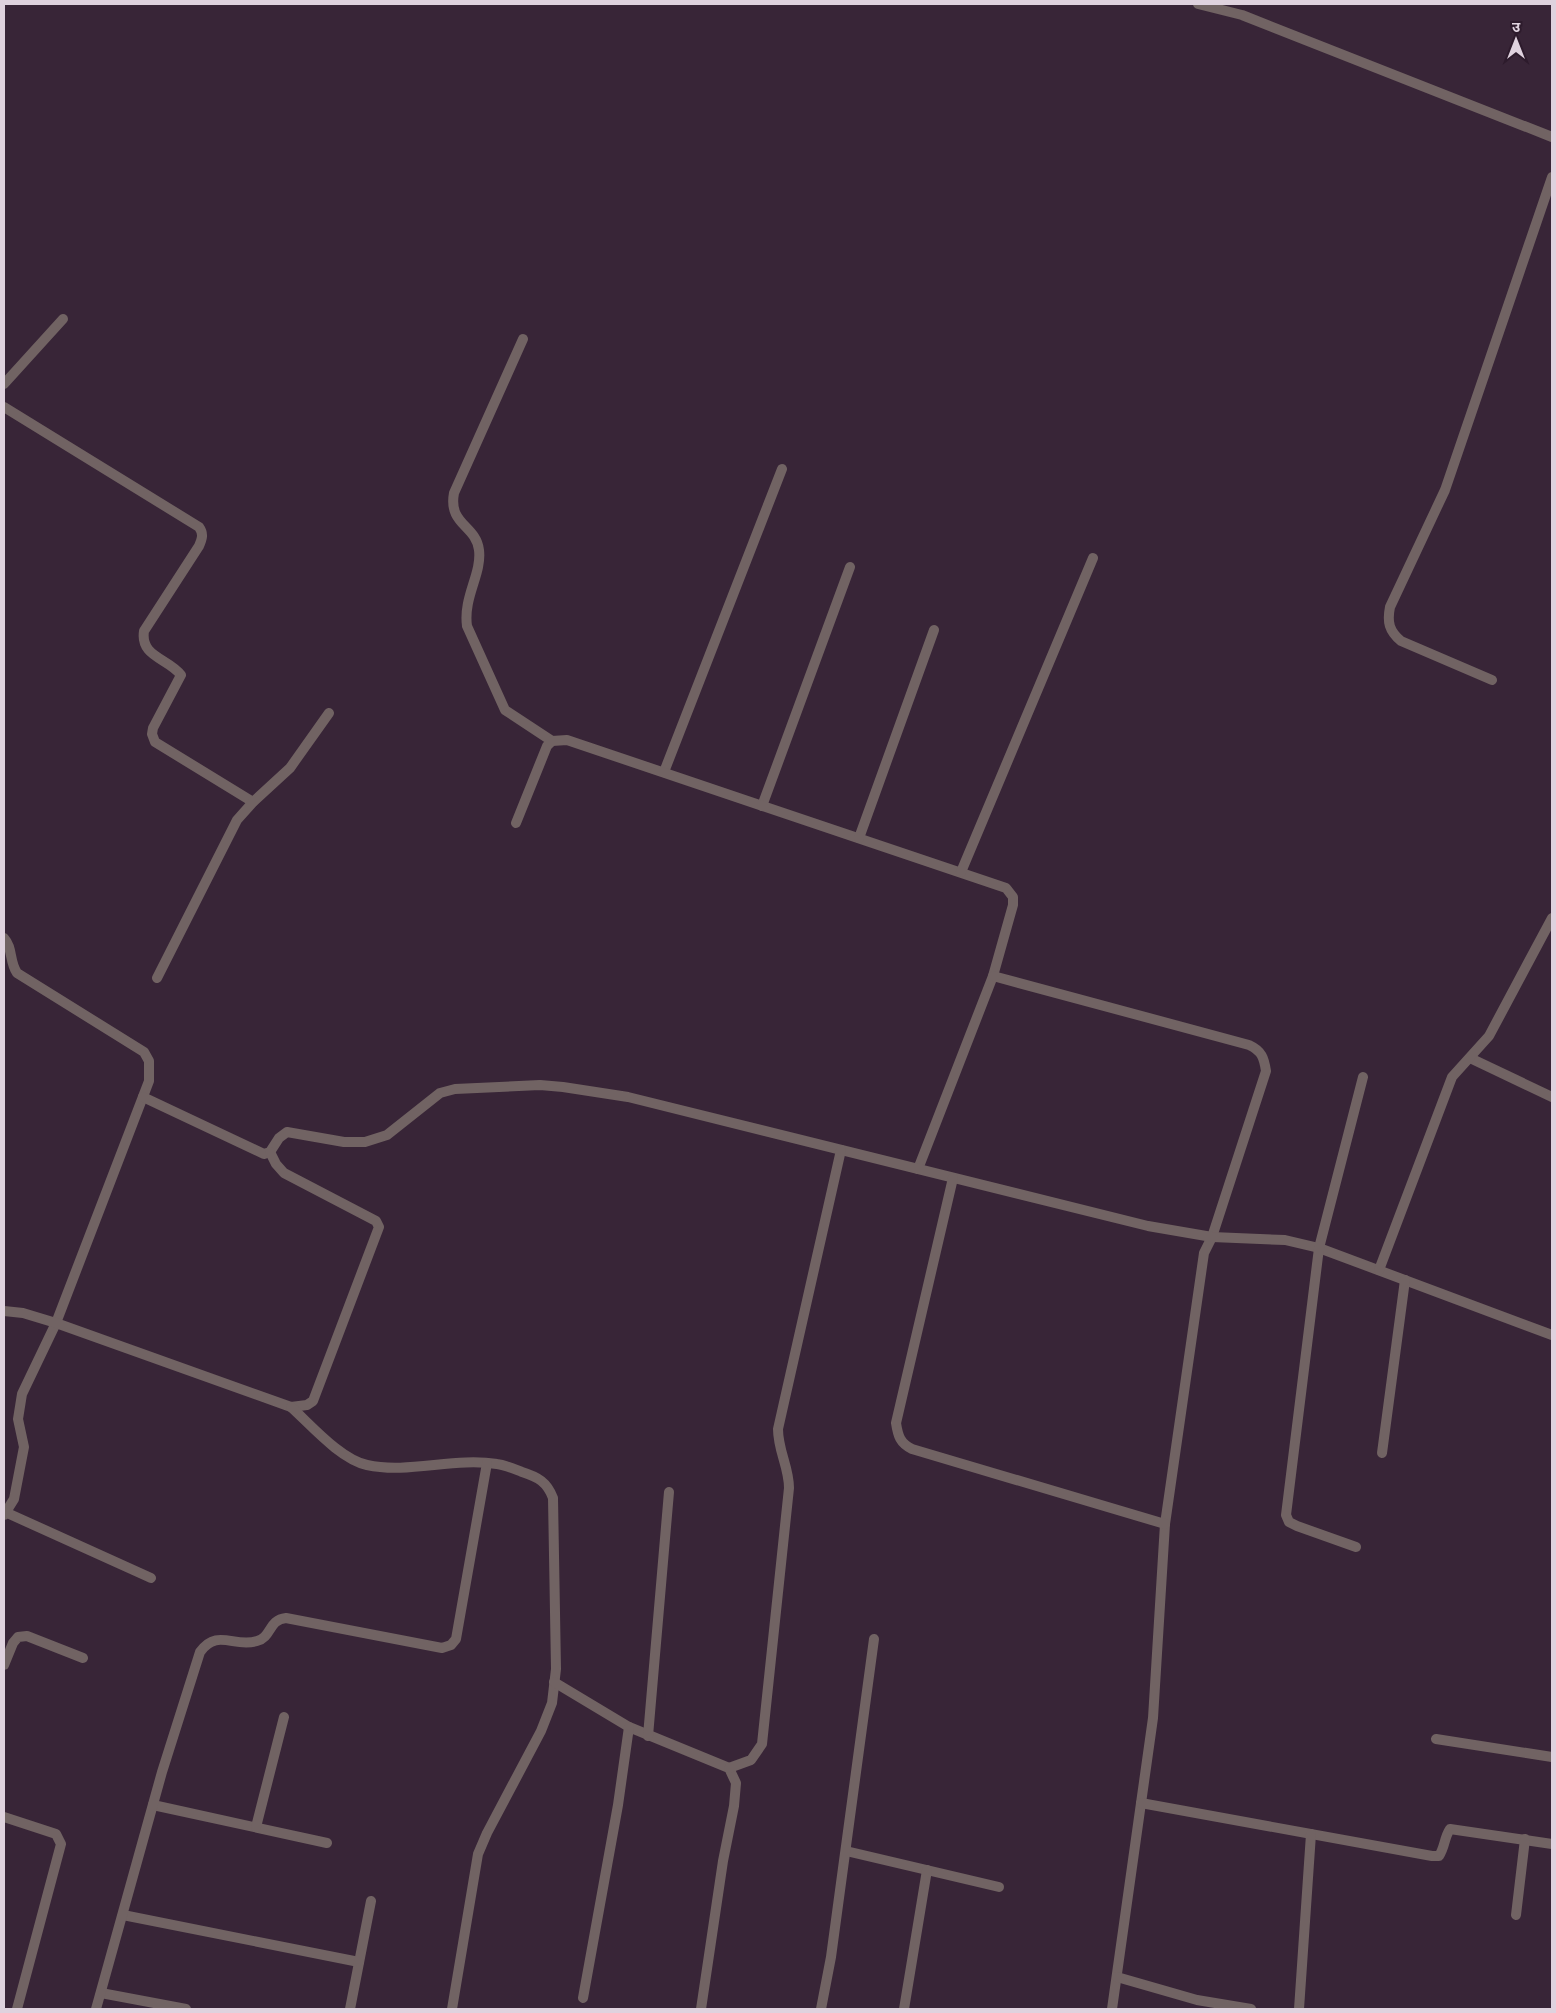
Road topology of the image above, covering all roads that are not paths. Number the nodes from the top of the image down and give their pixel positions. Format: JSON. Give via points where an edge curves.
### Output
{"nodes":[{"id":1,"x":1198,"y":4,"type":"edge"},
{"id":2,"x":1552,"y":137,"type":"edge"},
{"id":3,"x":1552,"y":177,"type":"edge"},
{"id":4,"x":63,"y":318,"type":"dead end"},
{"id":5,"x":523,"y":340,"type":"dead end"},
{"id":6,"x":4,"y":384,"type":"edge"},
{"id":7,"x":4,"y":407,"type":"edge"},
{"id":8,"x":782,"y":469,"type":"dead end"},
{"id":9,"x":1093,"y":558,"type":"dead end"},
{"id":10,"x":850,"y":567,"type":"dead end"},
{"id":11,"x":934,"y":630,"type":"dead end"},
{"id":12,"x":1492,"y":680,"type":"dead end"},
{"id":13,"x":329,"y":713,"type":"dead end"},
{"id":14,"x":552,"y":741,"type":"junction"},
{"id":15,"x":664,"y":772,"type":"junction"},
{"id":16,"x":253,"y":802,"type":"junction"},
{"id":17,"x":762,"y":806,"type":"junction"},
{"id":18,"x":516,"y":824,"type":"dead end"},
{"id":19,"x":859,"y":838,"type":"junction"},
{"id":20,"x":961,"y":872,"type":"junction"},
{"id":21,"x":1552,"y":918,"type":"edge"},
{"id":22,"x":4,"y":938,"type":"edge"},
{"id":23,"x":993,"y":976,"type":"junction"},
{"id":24,"x":157,"y":978,"type":"dead end"},
{"id":25,"x":1470,"y":1058,"type":"junction"},
{"id":26,"x":1363,"y":1077,"type":"dead end"},
{"id":27,"x":143,"y":1097,"type":"junction"},
{"id":28,"x":1552,"y":1097,"type":"edge"},
{"id":29,"x":841,"y":1150,"type":"junction"},
{"id":30,"x":270,"y":1152,"type":"junction"},
{"id":31,"x":918,"y":1169,"type":"junction"},
{"id":32,"x":953,"y":1178,"type":"junction"},
{"id":33,"x":1212,"y":1237,"type":"junction"},
{"id":34,"x":1319,"y":1248,"type":"junction"},
{"id":35,"x":1379,"y":1270,"type":"junction"},
{"id":36,"x":1405,"y":1280,"type":"junction"},
{"id":37,"x":4,"y":1311,"type":"edge"},
{"id":38,"x":56,"y":1323,"type":"junction"},
{"id":39,"x":1552,"y":1335,"type":"edge"},
{"id":40,"x":291,"y":1407,"type":"junction"},
{"id":41,"x":1382,"y":1453,"type":"dead end"},
{"id":42,"x":487,"y":1463,"type":"junction"},
{"id":43,"x":669,"y":1492,"type":"dead end"},
{"id":44,"x":5,"y":1514,"type":"edge"},
{"id":45,"x":1165,"y":1524,"type":"junction"},
{"id":46,"x":1356,"y":1547,"type":"dead end"},
{"id":47,"x":151,"y":1578,"type":"dead end"},
{"id":48,"x":874,"y":1639,"type":"dead end"},
{"id":49,"x":84,"y":1658,"type":"dead end"},
{"id":50,"x":4,"y":1665,"type":"edge"},
{"id":51,"x":554,"y":1682,"type":"junction"},
{"id":52,"x":284,"y":1717,"type":"dead end"},
{"id":53,"x":629,"y":1727,"type":"junction"},
{"id":54,"x":648,"y":1736,"type":"junction"},
{"id":55,"x":1436,"y":1739,"type":"dead end"},
{"id":56,"x":1552,"y":1757,"type":"edge"},
{"id":57,"x":729,"y":1768,"type":"junction"},
{"id":58,"x":1141,"y":1803,"type":"junction"},
{"id":59,"x":153,"y":1805,"type":"junction"},
{"id":60,"x":4,"y":1817,"type":"edge"},
{"id":61,"x":256,"y":1827,"type":"junction"},
{"id":62,"x":1312,"y":1834,"type":"junction"},
{"id":63,"x":1525,"y":1839,"type":"junction"},
{"id":64,"x":327,"y":1843,"type":"dead end"},
{"id":65,"x":1552,"y":1844,"type":"edge"},
{"id":66,"x":846,"y":1851,"type":"junction"},
{"id":67,"x":926,"y":1870,"type":"junction"},
{"id":68,"x":999,"y":1887,"type":"dead end"},
{"id":69,"x":371,"y":1902,"type":"dead end"},
{"id":70,"x":123,"y":1915,"type":"junction"},
{"id":71,"x":1516,"y":1916,"type":"dead end"},
{"id":72,"x":359,"y":1962,"type":"junction"},
{"id":73,"x":1117,"y":1977,"type":"junction"},
{"id":74,"x":101,"y":1993,"type":"junction"},
{"id":75,"x":583,"y":1998,"type":"dead end"},
{"id":76,"x":17,"y":2009,"type":"edge"},
{"id":77,"x":96,"y":2009,"type":"edge"},
{"id":78,"x":186,"y":2009,"type":"edge"},
{"id":79,"x":350,"y":2009,"type":"edge"},
{"id":80,"x":452,"y":2009,"type":"edge"},
{"id":81,"x":701,"y":2009,"type":"edge"},
{"id":82,"x":821,"y":2009,"type":"edge"},
{"id":83,"x":904,"y":2009,"type":"edge"},
{"id":84,"x":1112,"y":2009,"type":"edge"},
{"id":85,"x":1251,"y":2009,"type":"edge"},
{"id":86,"x":1299,"y":2009,"type":"edge"}],
"edges":[{"from":1,"to":2,"type":"street","via":[[1242,15]]},
{"from":3,"to":12,"type":"street","via":[[1445,490],[1390,607],[1388,620],[1392,633],[1401,641]]},
{"from":4,"to":6,"type":"street"},
{"from":5,"to":14,"type":"street","via":[[452,502],[453,512],[479,548],[465,612],[467,626],[505,710]]},
{"from":7,"to":16,"type":"street","via":[[200,527],[202,538],[199,546],[144,631],[142,641],[148,651],[181,675],[152,734],[155,742]]},
{"from":8,"to":15,"type":"street"},
{"from":9,"to":20,"type":"street"},
{"from":10,"to":17,"type":"street"},
{"from":11,"to":19,"type":"street"},
{"from":13,"to":16,"type":"street","via":[[290,768]]},
{"from":14,"to":15,"type":"street","via":[[567,740]]},
{"from":14,"to":18,"type":"street"},
{"from":15,"to":17,"type":"street"},
{"from":16,"to":24,"type":"street","via":[[237,820]]},
{"from":17,"to":19,"type":"street"},
{"from":19,"to":20,"type":"street"},
{"from":20,"to":23,"type":"street","via":[[1006,888],[1013,897]]},
{"from":21,"to":25,"type":"street","via":[[1489,1036]]},
{"from":22,"to":27,"type":"street","via":[[17,973],[144,1052],[151,1070]]},
{"from":23,"to":31,"type":"street"},
{"from":23,"to":33,"type":"street","via":[[1257,1049],[1264,1058],[1266,1071]]},
{"from":25,"to":28,"type":"street"},
{"from":25,"to":35,"type":"street","via":[[1456,1069],[1452,1077]]},
{"from":26,"to":34,"type":"street"},
{"from":27,"to":30,"type":"street","via":[[259,1153]]},
{"from":27,"to":38,"type":"street"},
{"from":29,"to":30,"type":"street","via":[[628,1097],[540,1085],[455,1089],[440,1093],[387,1135],[365,1142],[344,1142],[288,1132],[279,1138]]},
{"from":29,"to":31,"type":"street"},
{"from":29,"to":57,"type":"street","via":[[778,1429],[789,1488],[762,1744],[751,1760]]},
{"from":30,"to":40,"type":"street","via":[[284,1173],[376,1222],[379,1227],[313,1400],[306,1405]]},
{"from":31,"to":32,"type":"street"},
{"from":32,"to":33,"type":"street","via":[[1148,1226]]},
{"from":32,"to":45,"type":"street","via":[[896,1423],[903,1444]]},
{"from":33,"to":34,"type":"street","via":[[1285,1240]]},
{"from":33,"to":45,"type":"street","via":[[1204,1253]]},
{"from":34,"to":35,"type":"street"},
{"from":34,"to":46,"type":"street","via":[[1286,1515],[1289,1522],[1297,1526]]},
{"from":35,"to":36,"type":"street"},
{"from":36,"to":39,"type":"street"},
{"from":36,"to":41,"type":"street"},
{"from":37,"to":38,"type":"street"},
{"from":38,"to":40,"type":"street"},
{"from":38,"to":44,"type":"street","via":[[22,1394],[18,1420],[24,1447],[14,1499]]},
{"from":40,"to":42,"type":"street","via":[[346,1456],[366,1465],[395,1468]]},
{"from":42,"to":51,"type":"street","via":[[537,1477],[549,1486],[552,1498]]},
{"from":42,"to":59,"type":"street","via":[[456,1639],[451,1645],[442,1648],[286,1618],[279,1618],[259,1641],[213,1639],[200,1652]]},
{"from":43,"to":54,"type":"street"},
{"from":44,"to":47,"type":"street"},
{"from":45,"to":58,"type":"street","via":[[1153,1718]]},
{"from":48,"to":66,"type":"street"},
{"from":49,"to":50,"type":"street","via":[[26,1636],[18,1637],[13,1643]]},
{"from":51,"to":53,"type":"street"},
{"from":51,"to":80,"type":"street","via":[[552,1704],[541,1731],[478,1854]]},
{"from":52,"to":61,"type":"street"},
{"from":53,"to":54,"type":"street"},
{"from":53,"to":75,"type":"street"},
{"from":54,"to":57,"type":"street"},
{"from":55,"to":56,"type":"street"},
{"from":57,"to":81,"type":"street","via":[[736,1783],[734,1806]]},
{"from":58,"to":62,"type":"street"},
{"from":58,"to":73,"type":"street"},
{"from":59,"to":61,"type":"street"},
{"from":59,"to":70,"type":"street"},
{"from":60,"to":76,"type":"street","via":[[56,1834],[61,1844]]},
{"from":61,"to":64,"type":"street"},
{"from":62,"to":63,"type":"street","via":[[1432,1856],[1439,1856],[1444,1850],[1450,1829]]},
{"from":62,"to":86,"type":"street"},
{"from":63,"to":65,"type":"street"},
{"from":63,"to":71,"type":"street"},
{"from":66,"to":67,"type":"street"},
{"from":66,"to":82,"type":"street"},
{"from":67,"to":68,"type":"street"},
{"from":67,"to":83,"type":"street"},
{"from":69,"to":72,"type":"street"},
{"from":70,"to":72,"type":"street"},
{"from":70,"to":74,"type":"street"},
{"from":72,"to":79,"type":"street"},
{"from":73,"to":84,"type":"street"},
{"from":73,"to":85,"type":"street","via":[[1197,2000]]},
{"from":74,"to":77,"type":"street"},
{"from":74,"to":78,"type":"street"}]}
